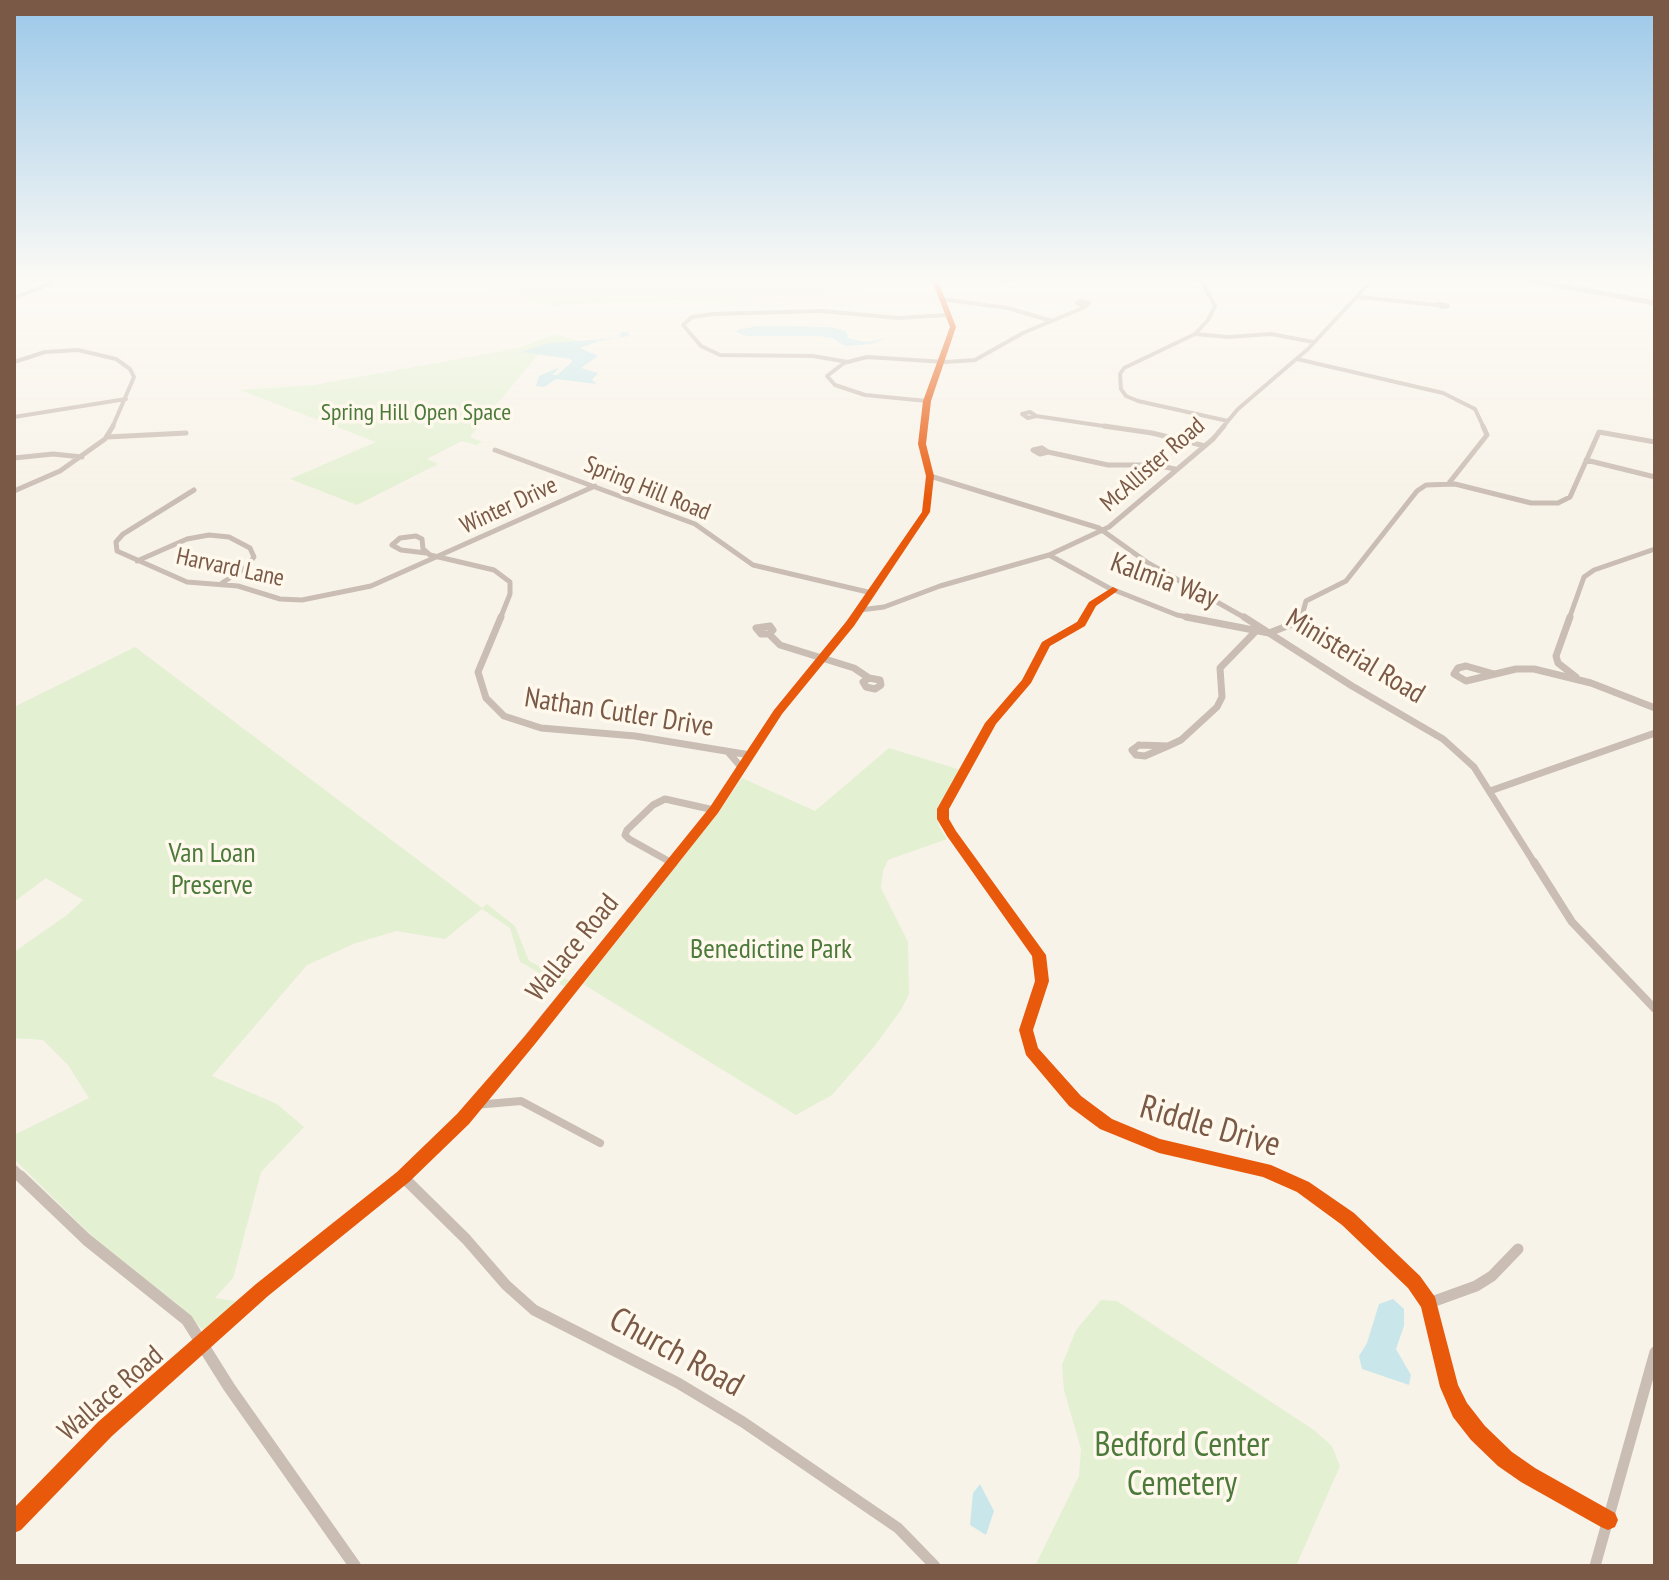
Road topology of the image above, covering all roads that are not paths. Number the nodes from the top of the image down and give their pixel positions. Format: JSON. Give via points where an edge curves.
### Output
{"nodes":[{"id":1,"x":51,"y":352,"type":"edge"},
{"id":2,"x":76,"y":352,"type":"edge"},
{"id":3,"x":713,"y":352,"type":"edge"},
{"id":4,"x":944,"y":352,"type":"edge"},
{"id":5,"x":991,"y":352,"type":"edge"},
{"id":6,"x":1158,"y":352,"type":"edge"},
{"id":7,"x":1304,"y":352,"type":"edge"},
{"id":8,"x":1297,"y":359,"type":"junction"},
{"id":9,"x":14,"y":362,"type":"edge"},
{"id":10,"x":848,"y":362,"type":"junction"},
{"id":11,"x":940,"y":362,"type":"junction"},
{"id":12,"x":126,"y":399,"type":"junction"},
{"id":13,"x":927,"y":401,"type":"junction"},
{"id":14,"x":1036,"y":416,"type":"dead end"},
{"id":15,"x":14,"y":417,"type":"edge"},
{"id":16,"x":1228,"y":421,"type":"junction"},
{"id":17,"x":186,"y":433,"type":"dead end"},
{"id":18,"x":107,"y":437,"type":"junction"},
{"id":19,"x":1655,"y":442,"type":"edge"},
{"id":20,"x":1205,"y":446,"type":"junction"},
{"id":21,"x":495,"y":450,"type":"dead end"},
{"id":22,"x":1048,"y":452,"type":"dead end"},
{"id":23,"x":82,"y":457,"type":"junction"},
{"id":24,"x":14,"y":458,"type":"edge"},
{"id":25,"x":1586,"y":460,"type":"junction"},
{"id":26,"x":1175,"y":469,"type":"junction"},
{"id":27,"x":930,"y":476,"type":"junction"},
{"id":28,"x":1655,"y":477,"type":"edge"},
{"id":29,"x":1449,"y":483,"type":"junction"},
{"id":30,"x":595,"y":486,"type":"junction"},
{"id":31,"x":194,"y":490,"type":"dead end"},
{"id":32,"x":14,"y":491,"type":"edge"},
{"id":33,"x":1104,"y":530,"type":"junction"},
{"id":34,"x":1655,"y":549,"type":"edge"},
{"id":35,"x":426,"y":553,"type":"junction"},
{"id":36,"x":1049,"y":555,"type":"junction"},
{"id":37,"x":438,"y":559,"type":"junction"},
{"id":38,"x":137,"y":561,"type":"junction"},
{"id":39,"x":220,"y":585,"type":"junction"},
{"id":40,"x":1113,"y":590,"type":"junction"},
{"id":41,"x":872,"y":593,"type":"junction"},
{"id":42,"x":860,"y":610,"type":"junction"},
{"id":43,"x":1255,"y":632,"type":"junction"},
{"id":44,"x":1269,"y":633,"type":"junction"},
{"id":45,"x":769,"y":634,"type":"dead end"},
{"id":46,"x":823,"y":658,"type":"junction"},
{"id":47,"x":1494,"y":674,"type":"junction"},
{"id":48,"x":869,"y":678,"type":"dead end"},
{"id":49,"x":1581,"y":681,"type":"junction"},
{"id":50,"x":1655,"y":708,"type":"edge"},
{"id":51,"x":1655,"y":733,"type":"edge"},
{"id":52,"x":1168,"y":746,"type":"dead end"},
{"id":53,"x":728,"y":752,"type":"junction"},
{"id":54,"x":750,"y":755,"type":"junction"},
{"id":55,"x":742,"y":768,"type":"junction"},
{"id":56,"x":1490,"y":791,"type":"junction"},
{"id":57,"x":714,"y":810,"type":"junction"},
{"id":58,"x":672,"y":863,"type":"junction"},
{"id":59,"x":1655,"y":1009,"type":"edge"},
{"id":60,"x":475,"y":1105,"type":"junction"},
{"id":61,"x":600,"y":1143,"type":"dead end"},
{"id":62,"x":14,"y":1170,"type":"edge"},
{"id":63,"x":403,"y":1177,"type":"junction"},
{"id":64,"x":1518,"y":1249,"type":"dead end"},
{"id":65,"x":1429,"y":1303,"type":"junction"},
{"id":66,"x":204,"y":1345,"type":"junction"},
{"id":67,"x":1655,"y":1352,"type":"edge"},
{"id":68,"x":1608,"y":1520,"type":"junction"},
{"id":69,"x":14,"y":1523,"type":"edge"},
{"id":70,"x":355,"y":1566,"type":"edge"},
{"id":71,"x":935,"y":1566,"type":"edge"},
{"id":72,"x":1595,"y":1566,"type":"edge"}],
"edges":[{"from":1,"to":9,"type":"street"},
{"from":2,"to":12,"type":"street","via":[[110,356],[133,373]]},
{"from":3,"to":10,"type":"street"},
{"from":4,"to":11,"type":"street","name":"Wallace Road"},
{"from":5,"to":11,"type":"street","via":[[975,360]]},
{"from":6,"to":16,"type":"street","via":[[1124,368],[1121,389],[1126,396]]},
{"from":7,"to":8,"type":"street","name":"McAllister Road"},
{"from":8,"to":16,"type":"street","name":"McAllister Road","via":[[1264,383]]},
{"from":8,"to":29,"type":"street","via":[[1443,393],[1475,409],[1487,435]]},
{"from":10,"to":11,"type":"street","via":[[883,357]]},
{"from":10,"to":13,"type":"street","via":[[827,379],[873,396]]},
{"from":11,"to":13,"type":"street","name":"Wallace Road"},
{"from":12,"to":15,"type":"street"},
{"from":12,"to":18,"type":"street"},
{"from":13,"to":27,"type":"street","name":"Wallace Road","via":[[922,444]]},
{"from":14,"to":20,"type":"street"},
{"from":16,"to":20,"type":"street","name":"McAllister Road"},
{"from":17,"to":18,"type":"street"},
{"from":18,"to":23,"type":"street"},
{"from":19,"to":25,"type":"street","via":[[1604,431],[1597,434]]},
{"from":20,"to":26,"type":"street","name":"McAllister Road"},
{"from":21,"to":30,"type":"street","name":"Spring Hill Road"},
{"from":22,"to":26,"type":"street","via":[[1108,465]]},
{"from":23,"to":24,"type":"street"},
{"from":23,"to":32,"type":"street"},
{"from":25,"to":28,"type":"street"},
{"from":25,"to":29,"type":"street","via":[[1570,497],[1558,503],[1531,503]]},
{"from":26,"to":33,"type":"street","name":"McAllister Road"},
{"from":27,"to":33,"type":"street","name":"Ministerial Road"},
{"from":27,"to":41,"type":"street","name":"Wallace Road","via":[[926,512]]},
{"from":29,"to":44,"type":"street","via":[[1420,489],[1346,581],[1306,601],[1300,621]]},
{"from":30,"to":37,"type":"street","name":"Winter Drive"},
{"from":30,"to":41,"type":"street","name":"Spring Hill Road","via":[[697,524],[753,565]]},
{"from":31,"to":38,"type":"street","name":"Harvard Lane","via":[[118,539],[117,551]]},
{"from":33,"to":36,"type":"street","name":"McAllister Road"},
{"from":33,"to":44,"type":"street","name":"Ministerial Road","via":[[1148,563]]},
{"from":34,"to":49,"type":"street","via":[[1582,579],[1556,656]]},
{"from":35,"to":35,"type":"street","name":"Nathan Cutler Drive","via":[[401,550],[392,545],[416,536]]},
{"from":35,"to":37,"type":"street","name":"Nathan Cutler Drive"},
{"from":36,"to":40,"type":"street","name":"Kalmia Way"},
{"from":36,"to":42,"type":"street","name":"McAllister Road"},
{"from":37,"to":39,"type":"street","name":"Harvard Lane","via":[[371,586],[313,599],[280,599]]},
{"from":37,"to":53,"type":"street","name":"Nathan Cutler Drive","via":[[494,570],[510,582],[510,594],[478,672],[486,698],[504,716],[541,728],[635,736]]},
{"from":38,"to":39,"type":"street","name":"Harvard Lane","via":[[187,582]]},
{"from":38,"to":39,"type":"street","via":[[187,539],[229,537],[250,548],[254,557]]},
{"from":40,"to":43,"type":"street","name":"Kalmia Way","via":[[1188,618]]},
{"from":40,"to":65,"type":"street","name":"Riddle Drive","via":[[1092,604],[1078,626],[1046,644],[1027,681],[991,723],[943,809],[951,833],[1039,955],[1042,981],[1026,1030],[1031,1051],[1083,1107],[1123,1132],[1159,1146],[1245,1164],[1303,1187],[1365,1234]]},
{"from":41,"to":42,"type":"street","name":"Wallace Road"},
{"from":42,"to":46,"type":"street","name":"Wallace Road"},
{"from":43,"to":44,"type":"street","name":"Kalmia Way"},
{"from":43,"to":52,"type":"street","via":[[1220,668],[1222,697],[1217,707]]},
{"from":44,"to":56,"type":"street","name":"Ministerial Road","via":[[1443,739],[1470,762]]},
{"from":45,"to":46,"type":"street","via":[[785,647]]},
{"from":46,"to":48,"type":"street"},
{"from":46,"to":54,"type":"street","name":"Wallace Road"},
{"from":47,"to":47,"type":"street","via":[[1466,666],[1454,674],[1466,681]]},
{"from":47,"to":49,"type":"street","via":[[1529,669]]},
{"from":49,"to":50,"type":"street"},
{"from":51,"to":56,"type":"street"},
{"from":53,"to":54,"type":"street","name":"Nathan Cutler Drive"},
{"from":53,"to":55,"type":"street","name":"Nathan Cutler Drive"},
{"from":54,"to":55,"type":"street","name":"Wallace Road"},
{"from":55,"to":57,"type":"street","name":"Wallace Road"},
{"from":56,"to":59,"type":"street","name":"Ministerial Road","via":[[1563,910]]},
{"from":57,"to":58,"type":"street","name":"Wallace Road"},
{"from":57,"to":58,"type":"street","via":[[665,799],[627,830],[629,839]]},
{"from":58,"to":60,"type":"street","name":"Wallace Road"},
{"from":60,"to":61,"type":"street","via":[[521,1101]]},
{"from":60,"to":63,"type":"street","name":"Wallace Road"},
{"from":62,"to":66,"type":"street","via":[[87,1240],[177,1311]]},
{"from":63,"to":66,"type":"street","name":"Wallace Road","via":[[262,1290]]},
{"from":63,"to":71,"type":"street","name":"Church Road","via":[[534,1310],[668,1377],[743,1422],[898,1528]]},
{"from":64,"to":65,"type":"street","via":[[1476,1286]]},
{"from":65,"to":68,"type":"street","name":"Riddle Drive","via":[[1449,1387],[1478,1433],[1528,1475]]},
{"from":66,"to":69,"type":"street","name":"Wallace Road","via":[[72,1460]]},
{"from":66,"to":70,"type":"street"},
{"from":67,"to":68,"type":"street"},
{"from":68,"to":72,"type":"street"}]}
